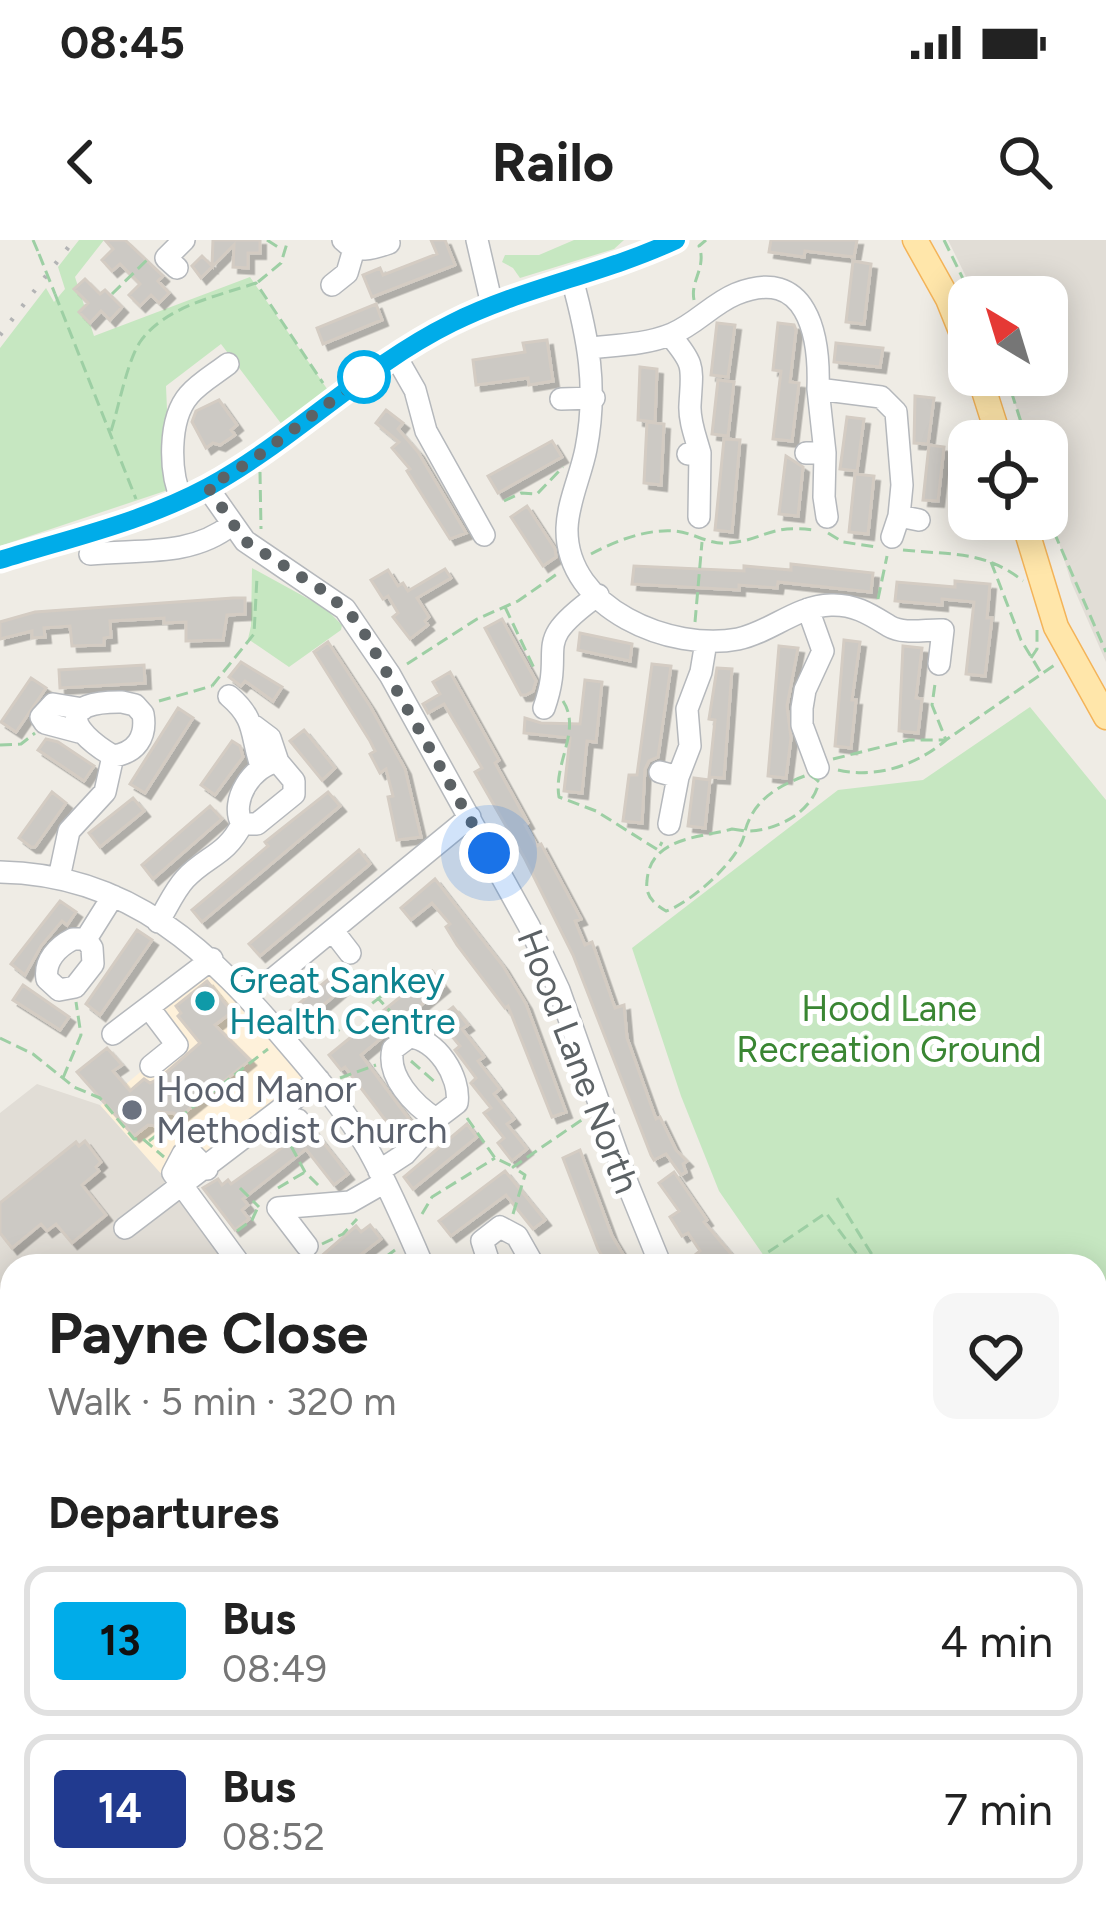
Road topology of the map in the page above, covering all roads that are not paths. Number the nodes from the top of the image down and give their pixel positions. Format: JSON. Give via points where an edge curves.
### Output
{"nodes":[{"id":1,"x":184,"y":240,"type":"edge"},
{"id":2,"x":477,"y":240,"type":"edge"},
{"id":3,"x":676,"y":240,"type":"edge"},
{"id":4,"x":915,"y":240,"type":"edge"},
{"id":5,"x":348,"y":244,"type":"edge"},
{"id":6,"x":394,"y":248,"type":"edge"},
{"id":7,"x":172,"y":263,"type":"road end"},
{"id":8,"x":572,"y":278,"type":"junction"},
{"id":9,"x":331,"y":292,"type":"dead end"},
{"id":10,"x":948,"y":299,"type":"edge"},
{"id":11,"x":492,"y":305,"type":"junction"},
{"id":12,"x":670,"y":334,"type":"junction"},
{"id":13,"x":589,"y":348,"type":"junction"},
{"id":14,"x":395,"y":355,"type":"junction"},
{"id":15,"x":228,"y":364,"type":"dead end"},
{"id":16,"x":818,"y":388,"type":"junction"},
{"id":17,"x":594,"y":398,"type":"junction"},
{"id":18,"x":561,"y":399,"type":"dead end"},
{"id":19,"x":208,"y":487,"type":"junction"},
{"id":20,"x":182,"y":500,"type":"junction"},
{"id":21,"x":699,"y":517,"type":"dead end"},
{"id":22,"x":827,"y":517,"type":"dead end"},
{"id":23,"x":231,"y":525,"type":"junction"},
{"id":24,"x":900,"y":530,"type":"road end"},
{"id":25,"x":1029,"y":540,"type":"edge"},
{"id":26,"x":464,"y":548,"type":"dead end"},
{"id":27,"x":90,"y":554,"type":"dead end"},
{"id":28,"x":0,"y":560,"type":"edge"},
{"id":29,"x":598,"y":595,"type":"junction"},
{"id":30,"x":808,"y":609,"type":"junction"},
{"id":31,"x":699,"y":642,"type":"junction"},
{"id":32,"x":939,"y":664,"type":"road end"},
{"id":33,"x":230,"y":696,"type":"dead end"},
{"id":34,"x":544,"y":708,"type":"dead end"},
{"id":35,"x":83,"y":709,"type":"junction"},
{"id":36,"x":1106,"y":717,"type":"edge"},
{"id":37,"x":79,"y":732,"type":"junction"},
{"id":38,"x":113,"y":756,"type":"junction"},
{"id":39,"x":270,"y":764,"type":"junction"},
{"id":40,"x":814,"y":771,"type":"road end"},
{"id":41,"x":470,"y":817,"type":"junction"},
{"id":42,"x":242,"y":824,"type":"junction"},
{"id":43,"x":669,"y":824,"type":"road end"},
{"id":44,"x":0,"y":872,"type":"edge"},
{"id":45,"x":59,"y":878,"type":"junction"},
{"id":46,"x":113,"y":896,"type":"junction"},
{"id":47,"x":158,"y":922,"type":"junction"},
{"id":48,"x":333,"y":931,"type":"junction"},
{"id":49,"x":86,"y":939,"type":"junction"},
{"id":50,"x":350,"y":952,"type":"road end"},
{"id":51,"x":212,"y":958,"type":"junction"},
{"id":52,"x":274,"y":978,"type":"dead end"},
{"id":53,"x":149,"y":1008,"type":"junction"},
{"id":54,"x":113,"y":1034,"type":"dead end"},
{"id":55,"x":151,"y":1066,"type":"dead end"},
{"id":56,"x":319,"y":1080,"type":"junction"},
{"id":57,"x":436,"y":1119,"type":"junction"},
{"id":58,"x":382,"y":1176,"type":"junction"},
{"id":59,"x":178,"y":1178,"type":"junction"},
{"id":60,"x":125,"y":1228,"type":"dead end"},
{"id":61,"x":309,"y":1248,"type":"road end"},
{"id":62,"x":231,"y":1254,"type":"edge"},
{"id":63,"x":418,"y":1254,"type":"edge"},
{"id":64,"x":486,"y":1254,"type":"edge"},
{"id":65,"x":527,"y":1254,"type":"edge"},
{"id":66,"x":656,"y":1254,"type":"edge"}],
"edges":[{"from":1,"to":7,"type":"street"},
{"from":2,"to":11,"type":"street"},
{"from":3,"to":8,"type":"street"},
{"from":4,"to":10,"type":"main road"},
{"from":5,"to":6,"type":"street"},
{"from":5,"to":9,"type":"street","via":[[347,273]]},
{"from":8,"to":11,"type":"street"},
{"from":8,"to":13,"type":"street"},
{"from":11,"to":14,"type":"street"},
{"from":12,"to":13,"type":"street"},
{"from":12,"to":16,"type":"street","via":[[739,293],[780,289],[812,320]]},
{"from":12,"to":21,"type":"street","via":[[693,367]]},
{"from":13,"to":17,"type":"street"},
{"from":14,"to":19,"type":"street"},
{"from":14,"to":26,"type":"street","via":[[426,431],[488,540]]},
{"from":15,"to":20,"type":"street","via":[[183,403],[171,467]]},
{"from":16,"to":22,"type":"street","via":[[816,453]]},
{"from":16,"to":24,"type":"street","via":[[890,403],[898,424]]},
{"from":17,"to":18,"type":"street"},
{"from":17,"to":29,"type":"street","via":[[568,526],[575,562]]},
{"from":19,"to":20,"type":"street"},
{"from":19,"to":23,"type":"street","name":"Hood Lane North"},
{"from":20,"to":28,"type":"street"},
{"from":23,"to":27,"type":"street","via":[[212,540]]},
{"from":23,"to":41,"type":"street","name":"Hood Lane North","via":[[259,553],[345,608]]},
{"from":25,"to":36,"type":"main road","via":[[1056,626]]},
{"from":29,"to":31,"type":"street","via":[[645,628]]},
{"from":29,"to":34,"type":"street","via":[[554,633]]},
{"from":30,"to":31,"type":"street","via":[[748,636]]},
{"from":30,"to":32,"type":"street","via":[[842,605],[891,628],[945,620]]},
{"from":30,"to":40,"type":"street","via":[[823,651],[802,725]]},
{"from":31,"to":43,"type":"street","via":[[701,672],[687,709],[690,746],[669,774]]},
{"from":33,"to":39,"type":"street","via":[[270,738]]},
{"from":35,"to":37,"type":"street"},
{"from":35,"to":37,"type":"street","via":[[53,704],[43,713],[45,723]]},
{"from":35,"to":38,"type":"street","via":[[113,701],[140,710],[141,739]]},
{"from":37,"to":38,"type":"street"},
{"from":38,"to":45,"type":"street","via":[[105,792],[68,831]]},
{"from":39,"to":42,"type":"street","via":[[236,806]]},
{"from":39,"to":42,"type":"street","via":[[293,781],[294,794],[256,824]]},
{"from":41,"to":48,"type":"street"},
{"from":41,"to":66,"type":"street","name":"Hood Lane North","via":[[559,990]]},
{"from":42,"to":47,"type":"street","via":[[224,852],[186,878]]},
{"from":44,"to":45,"type":"street"},
{"from":45,"to":46,"type":"street"},
{"from":46,"to":47,"type":"street"},
{"from":46,"to":49,"type":"street"},
{"from":47,"to":51,"type":"street"},
{"from":48,"to":50,"type":"street"},
{"from":48,"to":52,"type":"street"},
{"from":49,"to":49,"type":"street","via":[[93,964],[81,982],[53,987],[46,968],[54,954]]},
{"from":51,"to":53,"type":"street"},
{"from":51,"to":56,"type":"street"},
{"from":53,"to":54,"type":"street"},
{"from":53,"to":55,"type":"street","via":[[177,1045]]},
{"from":56,"to":58,"type":"street"},
{"from":56,"to":59,"type":"street","via":[[285,1123]]},
{"from":57,"to":57,"type":"street","via":[[392,1068],[393,1049],[409,1037],[440,1056],[459,1094],[462,1110]]},
{"from":57,"to":58,"type":"street"},
{"from":58,"to":61,"type":"street","via":[[350,1202],[278,1208]]},
{"from":58,"to":63,"type":"street"},
{"from":59,"to":60,"type":"street"},
{"from":59,"to":62,"type":"street"},
{"from":64,"to":65,"type":"street","via":[[482,1241],[492,1229],[507,1228]]}]}
